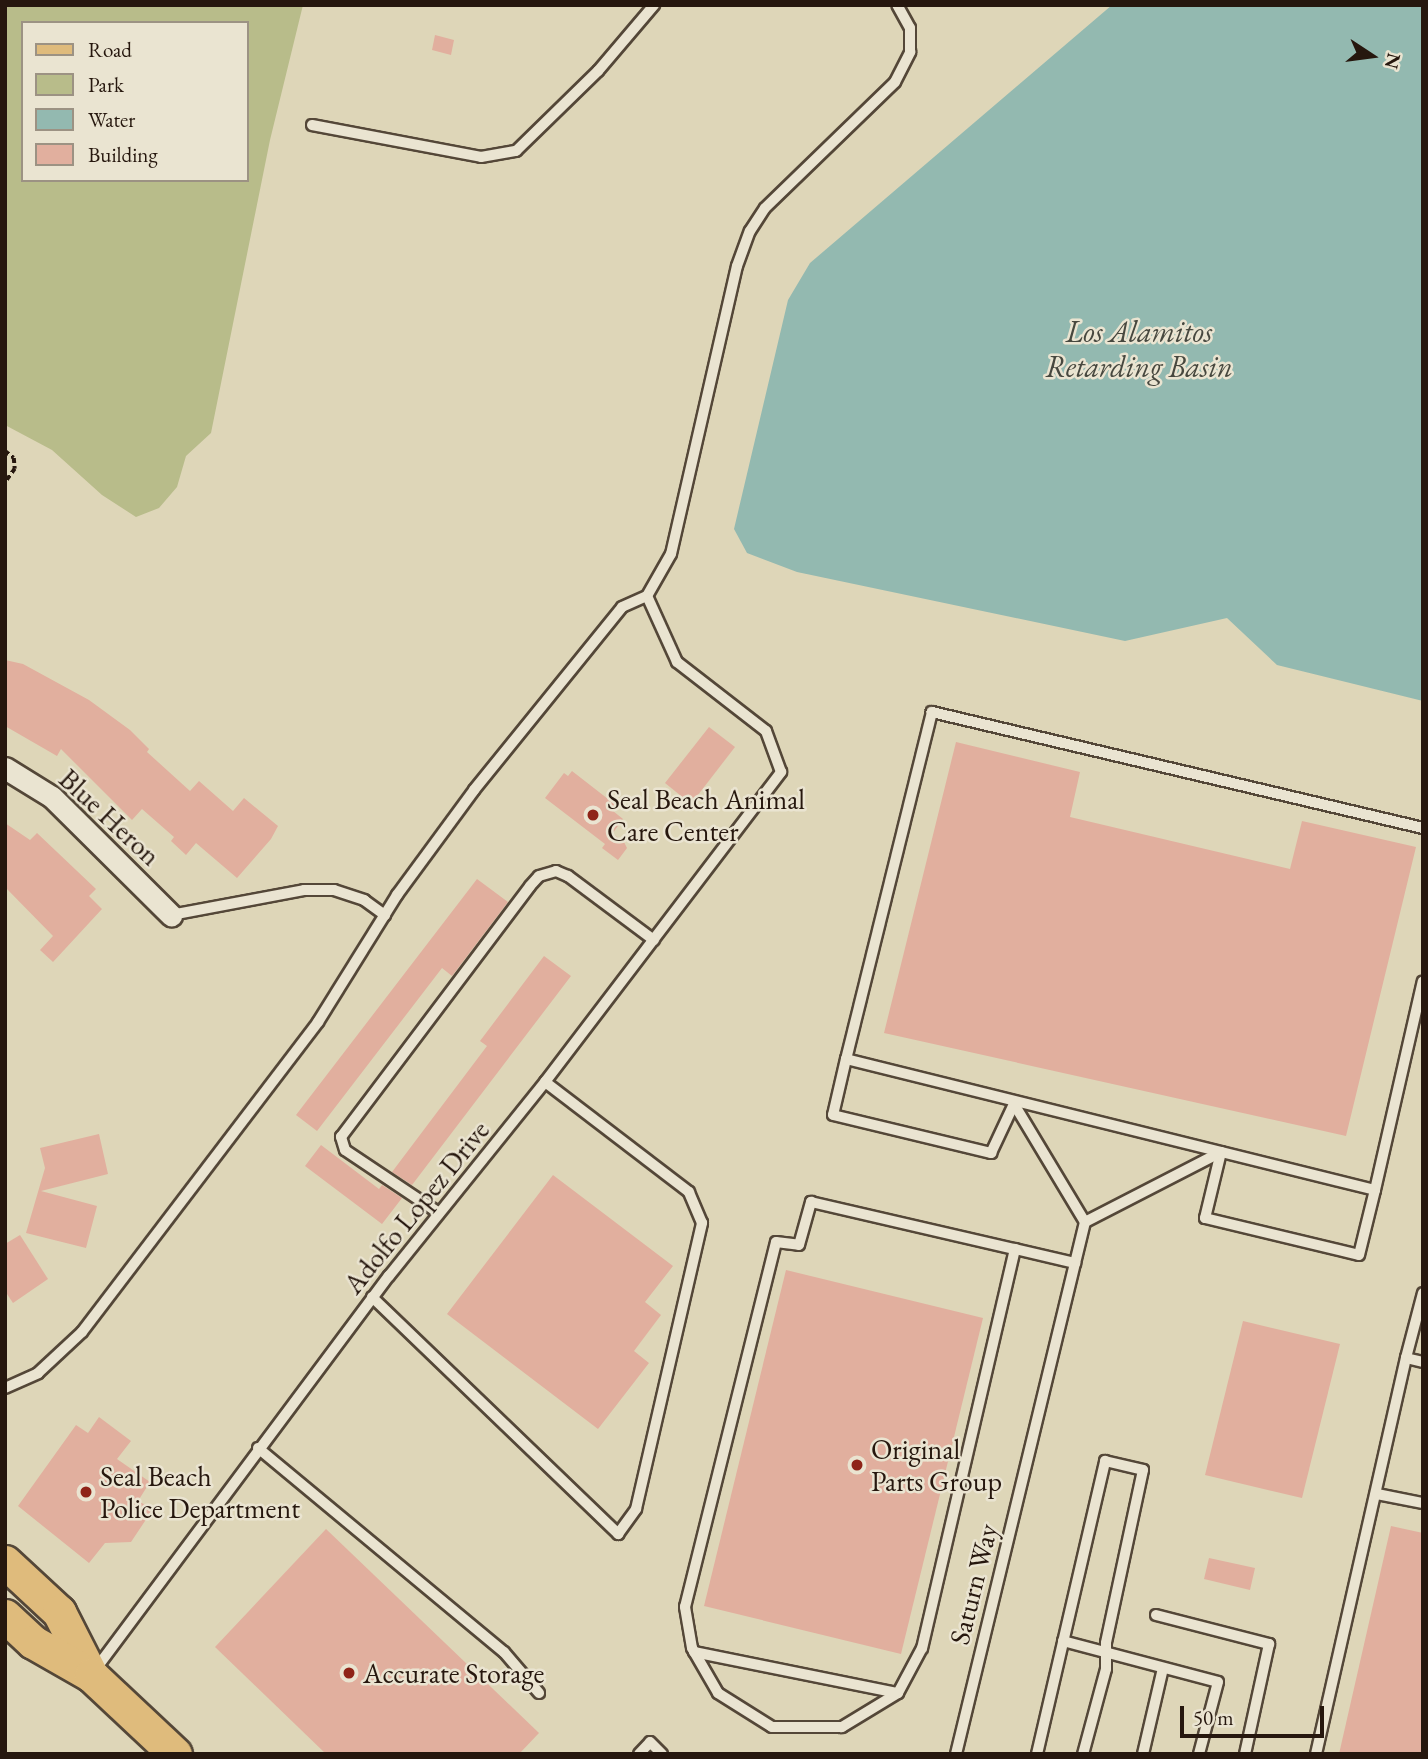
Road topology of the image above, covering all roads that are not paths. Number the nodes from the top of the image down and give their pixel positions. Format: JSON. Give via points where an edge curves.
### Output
{"nodes":[{"id":1,"x":654,"y":5,"type":"edge"},
{"id":2,"x":897,"y":5,"type":"edge"},
{"id":3,"x":312,"y":125,"type":"dead end"},
{"id":4,"x":647,"y":596,"type":"junction"},
{"id":5,"x":5,"y":768,"type":"edge"},
{"id":6,"x":1423,"y":828,"type":"edge"},
{"id":7,"x":171,"y":915,"type":"joint"},
{"id":8,"x":385,"y":915,"type":"junction"},
{"id":9,"x":653,"y":940,"type":"junction"},
{"id":10,"x":1423,"y":981,"type":"edge"},
{"id":11,"x":846,"y":1059,"type":"junction"},
{"id":12,"x":545,"y":1082,"type":"junction"},
{"id":13,"x":1014,"y":1104,"type":"junction"},
{"id":14,"x":1221,"y":1152,"type":"junction"},
{"id":15,"x":1375,"y":1190,"type":"junction"},
{"id":16,"x":439,"y":1213,"type":"junction"},
{"id":17,"x":1085,"y":1222,"type":"junction"},
{"id":18,"x":1015,"y":1249,"type":"junction"},
{"id":19,"x":1075,"y":1263,"type":"junction"},
{"id":20,"x":1423,"y":1293,"type":"edge"},
{"id":21,"x":372,"y":1297,"type":"junction"},
{"id":22,"x":1406,"y":1358,"type":"junction"},
{"id":23,"x":1423,"y":1362,"type":"edge"},
{"id":24,"x":5,"y":1388,"type":"edge"},
{"id":25,"x":258,"y":1448,"type":"junction"},
{"id":26,"x":1377,"y":1494,"type":"junction"},
{"id":27,"x":1423,"y":1503,"type":"edge"},
{"id":28,"x":5,"y":1562,"type":"edge"},
{"id":29,"x":1156,"y":1615,"type":"dead end"},
{"id":30,"x":5,"y":1616,"type":"edge"},
{"id":31,"x":1063,"y":1641,"type":"junction"},
{"id":32,"x":694,"y":1652,"type":"junction"},
{"id":33,"x":1106,"y":1653,"type":"junction"},
{"id":34,"x":1163,"y":1668,"type":"junction"},
{"id":35,"x":91,"y":1675,"type":"junction"},
{"id":36,"x":540,"y":1693,"type":"dead end"},
{"id":37,"x":898,"y":1693,"type":"junction"},
{"id":38,"x":175,"y":1754,"type":"edge"},
{"id":39,"x":639,"y":1754,"type":"edge"},
{"id":40,"x":662,"y":1754,"type":"edge"},
{"id":41,"x":956,"y":1754,"type":"edge"},
{"id":42,"x":1037,"y":1754,"type":"edge"},
{"id":43,"x":1083,"y":1754,"type":"edge"},
{"id":44,"x":1143,"y":1754,"type":"edge"},
{"id":45,"x":1199,"y":1754,"type":"edge"},
{"id":46,"x":1245,"y":1754,"type":"edge"},
{"id":47,"x":1317,"y":1754,"type":"edge"}],
"edges":[{"from":1,"to":3,"type":"lane","via":[[598,71],[516,151],[481,157]]},
{"from":2,"to":4,"type":"lane","via":[[910,28],[910,52],[895,82],[765,208],[750,231],[737,266],[671,554]]},
{"from":4,"to":8,"type":"lane","via":[[622,607],[583,652],[474,790]]},
{"from":4,"to":9,"type":"lane","name":"Adolfo Lopez Drive","via":[[677,662],[766,731],[781,772]]},
{"from":5,"to":7,"type":"street","name":"Blue Heron","via":[[61,804]]},
{"from":6,"to":11,"type":"lane","via":[[932,712]]},
{"from":7,"to":8,"type":"lane","via":[[304,890],[344,893]]},
{"from":8,"to":24,"type":"lane","via":[[318,1021],[82,1332],[38,1373]]},
{"from":9,"to":12,"type":"lane","name":"Adolfo Lopez Drive"},
{"from":9,"to":16,"type":"lane","via":[[593,893],[556,871],[539,876],[341,1136],[345,1150]]},
{"from":10,"to":15,"type":"lane"},
{"from":11,"to":13,"type":"lane"},
{"from":11,"to":13,"type":"lane","via":[[833,1115],[991,1153]]},
{"from":12,"to":16,"type":"lane","name":"Adolfo Lopez Drive"},
{"from":12,"to":21,"type":"lane","via":[[689,1192],[702,1223],[636,1509],[618,1534]]},
{"from":13,"to":14,"type":"lane"},
{"from":13,"to":17,"type":"lane"},
{"from":14,"to":15,"type":"lane"},
{"from":14,"to":15,"type":"lane","via":[[1205,1218],[1359,1255]]},
{"from":14,"to":17,"type":"lane"},
{"from":16,"to":21,"type":"lane","name":"Adolfo Lopez Drive"},
{"from":17,"to":19,"type":"lane","name":"Saturn Way"},
{"from":18,"to":19,"type":"lane"},
{"from":18,"to":32,"type":"lane","via":[[811,1202],[799,1245],[776,1242],[685,1607]]},
{"from":18,"to":37,"type":"lane","via":[[922,1648]]},
{"from":19,"to":41,"type":"lane","name":"Saturn Way"},
{"from":20,"to":22,"type":"lane"},
{"from":21,"to":25,"type":"lane","name":"Adolfo Lopez Drive"},
{"from":22,"to":23,"type":"lane"},
{"from":22,"to":26,"type":"lane"},
{"from":25,"to":35,"type":"lane","name":"Adolfo Lopez Drive"},
{"from":25,"to":36,"type":"lane","via":[[504,1652]]},
{"from":26,"to":27,"type":"lane"},
{"from":26,"to":47,"type":"lane"},
{"from":28,"to":35,"type":"main road","via":[[59,1612]]},
{"from":29,"to":46,"type":"lane","via":[[1269,1644]]},
{"from":30,"to":35,"type":"main road","via":[[33,1642]]},
{"from":31,"to":33,"type":"lane"},
{"from":31,"to":33,"type":"lane","via":[[1105,1461],[1143,1470]]},
{"from":31,"to":42,"type":"lane"},
{"from":32,"to":37,"type":"lane"},
{"from":32,"to":37,"type":"lane","via":[[718,1693],[772,1727],[842,1727]]},
{"from":33,"to":34,"type":"lane"},
{"from":33,"to":43,"type":"lane","via":[[1106,1669]]},
{"from":34,"to":44,"type":"lane"},
{"from":34,"to":45,"type":"lane","via":[[1218,1682]]},
{"from":35,"to":38,"type":"main road"},
{"from":39,"to":40,"type":"lane","via":[[650,1742]]}]}
